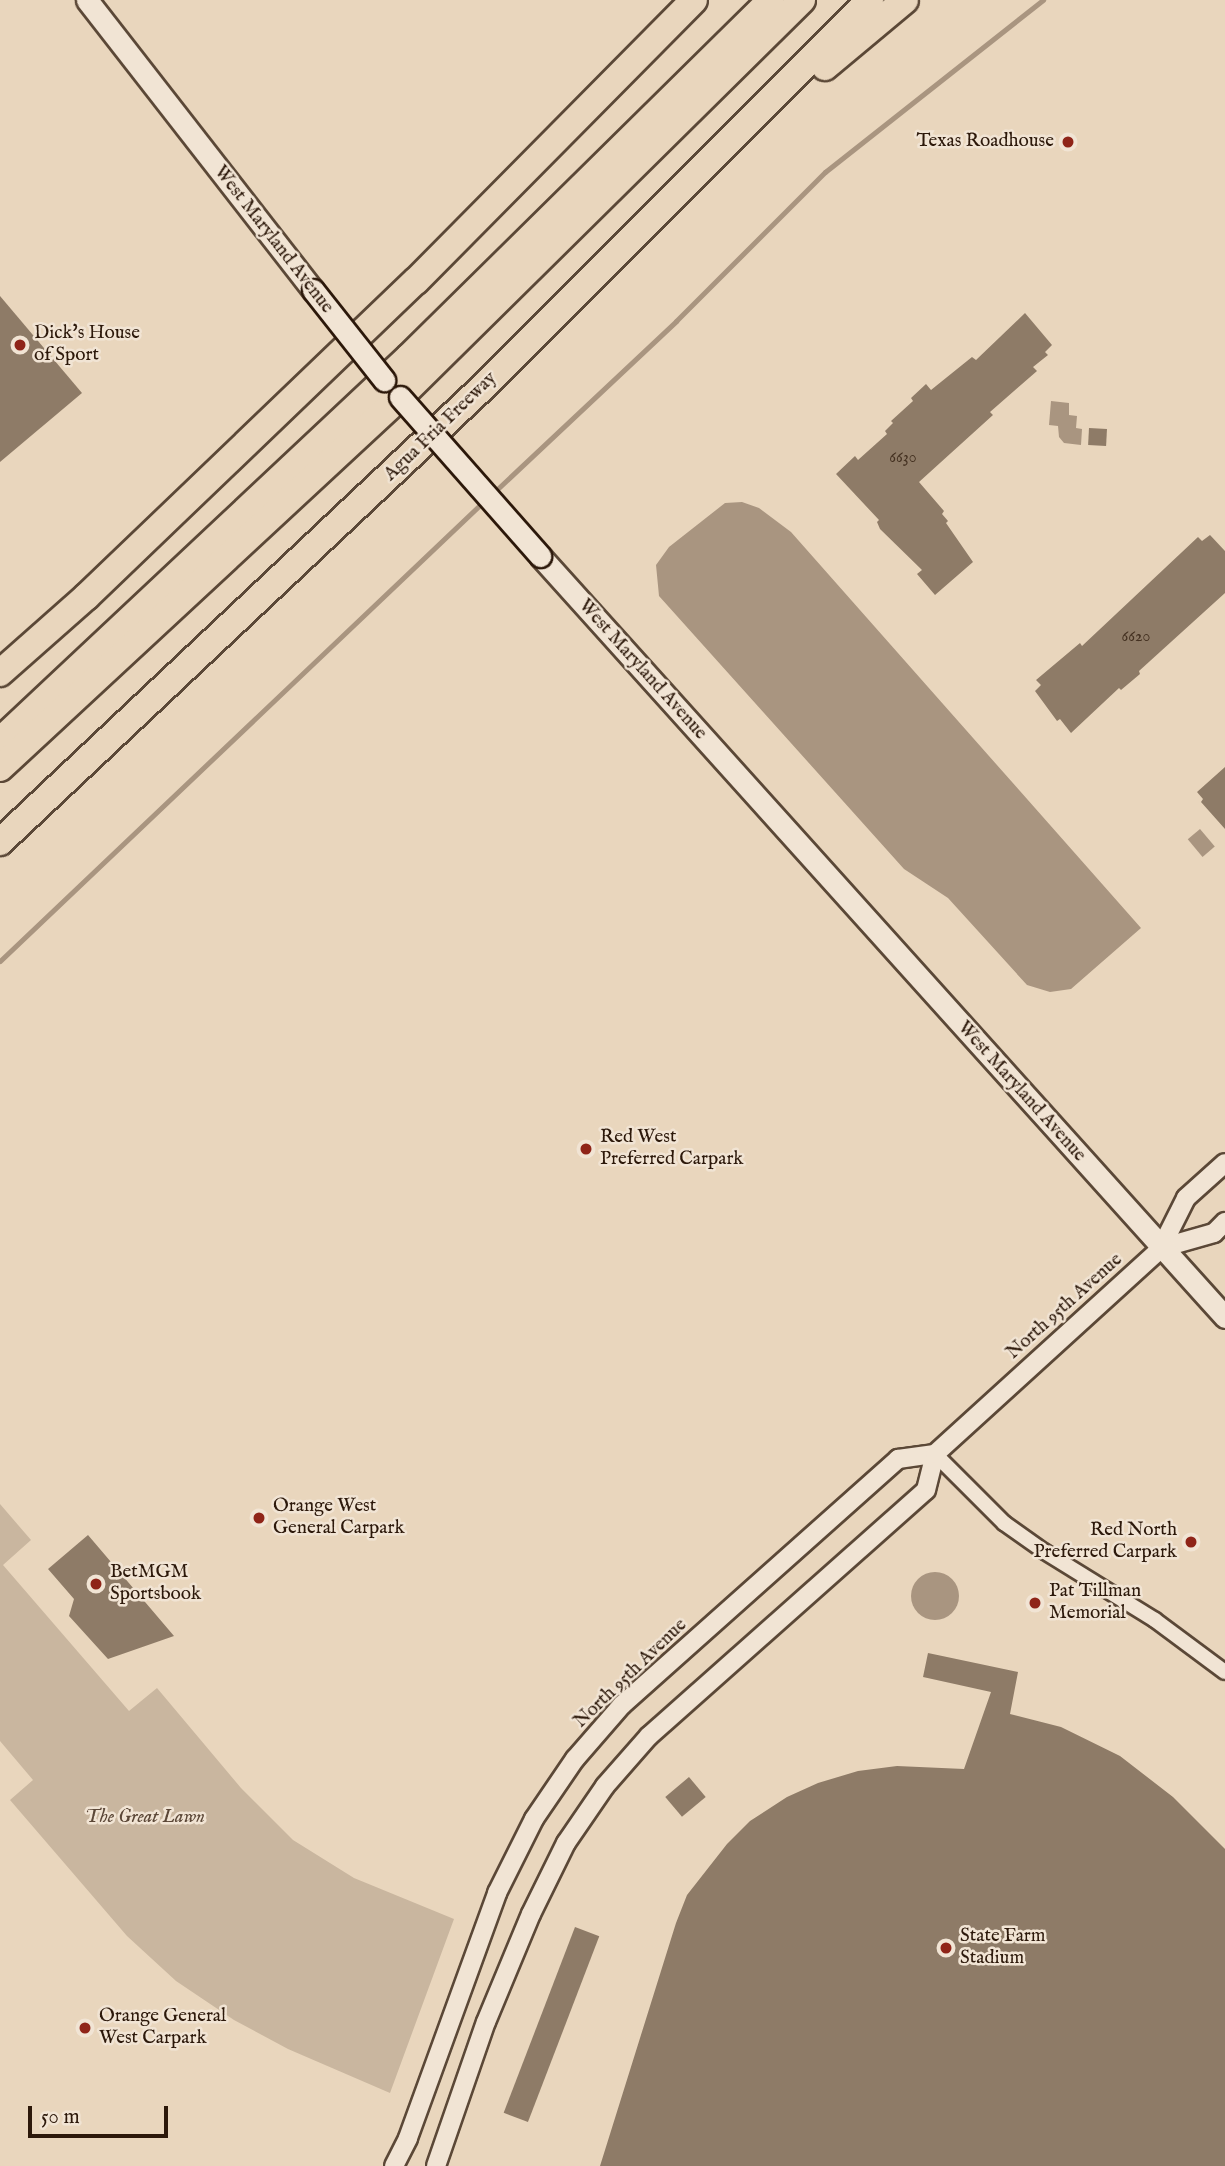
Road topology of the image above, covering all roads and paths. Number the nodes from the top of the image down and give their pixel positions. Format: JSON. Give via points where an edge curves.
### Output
{"nodes":[{"id":1,"x":87,"y":0,"type":"edge"},
{"id":2,"x":771,"y":0,"type":"edge"},
{"id":3,"x":802,"y":0,"type":"edge"},
{"id":4,"x":870,"y":0,"type":"edge"},
{"id":5,"x":905,"y":0,"type":"edge"},
{"id":6,"x":686,"y":5,"type":"edge"},
{"id":7,"x":702,"y":86,"type":"junction"},
{"id":8,"x":706,"y":167,"type":"junction"},
{"id":9,"x":392,"y":389,"type":"junction"},
{"id":10,"x":172,"y":595,"type":"junction"},
{"id":11,"x":0,"y":673,"type":"edge"},
{"id":12,"x":0,"y":741,"type":"edge"},
{"id":13,"x":0,"y":768,"type":"edge"},
{"id":14,"x":0,"y":842,"type":"edge"},
{"id":15,"x":1225,"y":1163,"type":"edge"},
{"id":16,"x":1225,"y":1223,"type":"edge"},
{"id":17,"x":1161,"y":1248,"type":"junction"},
{"id":18,"x":1225,"y":1317,"type":"edge"},
{"id":19,"x":935,"y":1454,"type":"junction"},
{"id":20,"x":1225,"y":1672,"type":"edge"},
{"id":21,"x":401,"y":2164,"type":"edge"},
{"id":22,"x":436,"y":2166,"type":"edge"}],
"edges":[{"from":1,"to":9,"type":"main road","name":"West Maryland Avenue","bridge":true},
{"from":2,"to":7,"type":"highway"},
{"from":3,"to":7,"type":"highway"},
{"from":4,"to":8,"type":"highway","name":"Agua Fria Freeway"},
{"from":5,"to":8,"type":"highway"},
{"from":6,"to":11,"type":"highway","via":[[416,281],[86,597]]},
{"from":7,"to":9,"type":"highway"},
{"from":8,"to":14,"type":"highway","name":"Agua Fria Freeway","via":[[317,546]]},
{"from":9,"to":10,"type":"highway"},
{"from":9,"to":17,"type":"main road","name":"West Maryland Avenue","bridge":true},
{"from":10,"to":12,"type":"highway"},
{"from":10,"to":13,"type":"highway"},
{"from":15,"to":17,"type":"street","name":"North 95th Avenue","via":[[1186,1198]]},
{"from":16,"to":17,"type":"street","name":"North 95th Avenue","via":[[1213,1233]]},
{"from":17,"to":18,"type":"main road","name":"West Maryland Avenue"},
{"from":17,"to":19,"type":"street","name":"North 95th Avenue"},
{"from":19,"to":20,"type":"street","via":[[1004,1523],[1156,1620]]},
{"from":19,"to":21,"type":"street","name":"North 95th Avenue","via":[[898,1459],[622,1705],[575,1759],[534,1819],[497,1893]]},
{"from":19,"to":22,"type":"street","via":[[926,1490],[649,1737],[604,1786],[579,1822],[526,1926],[486,2022]]}]}
